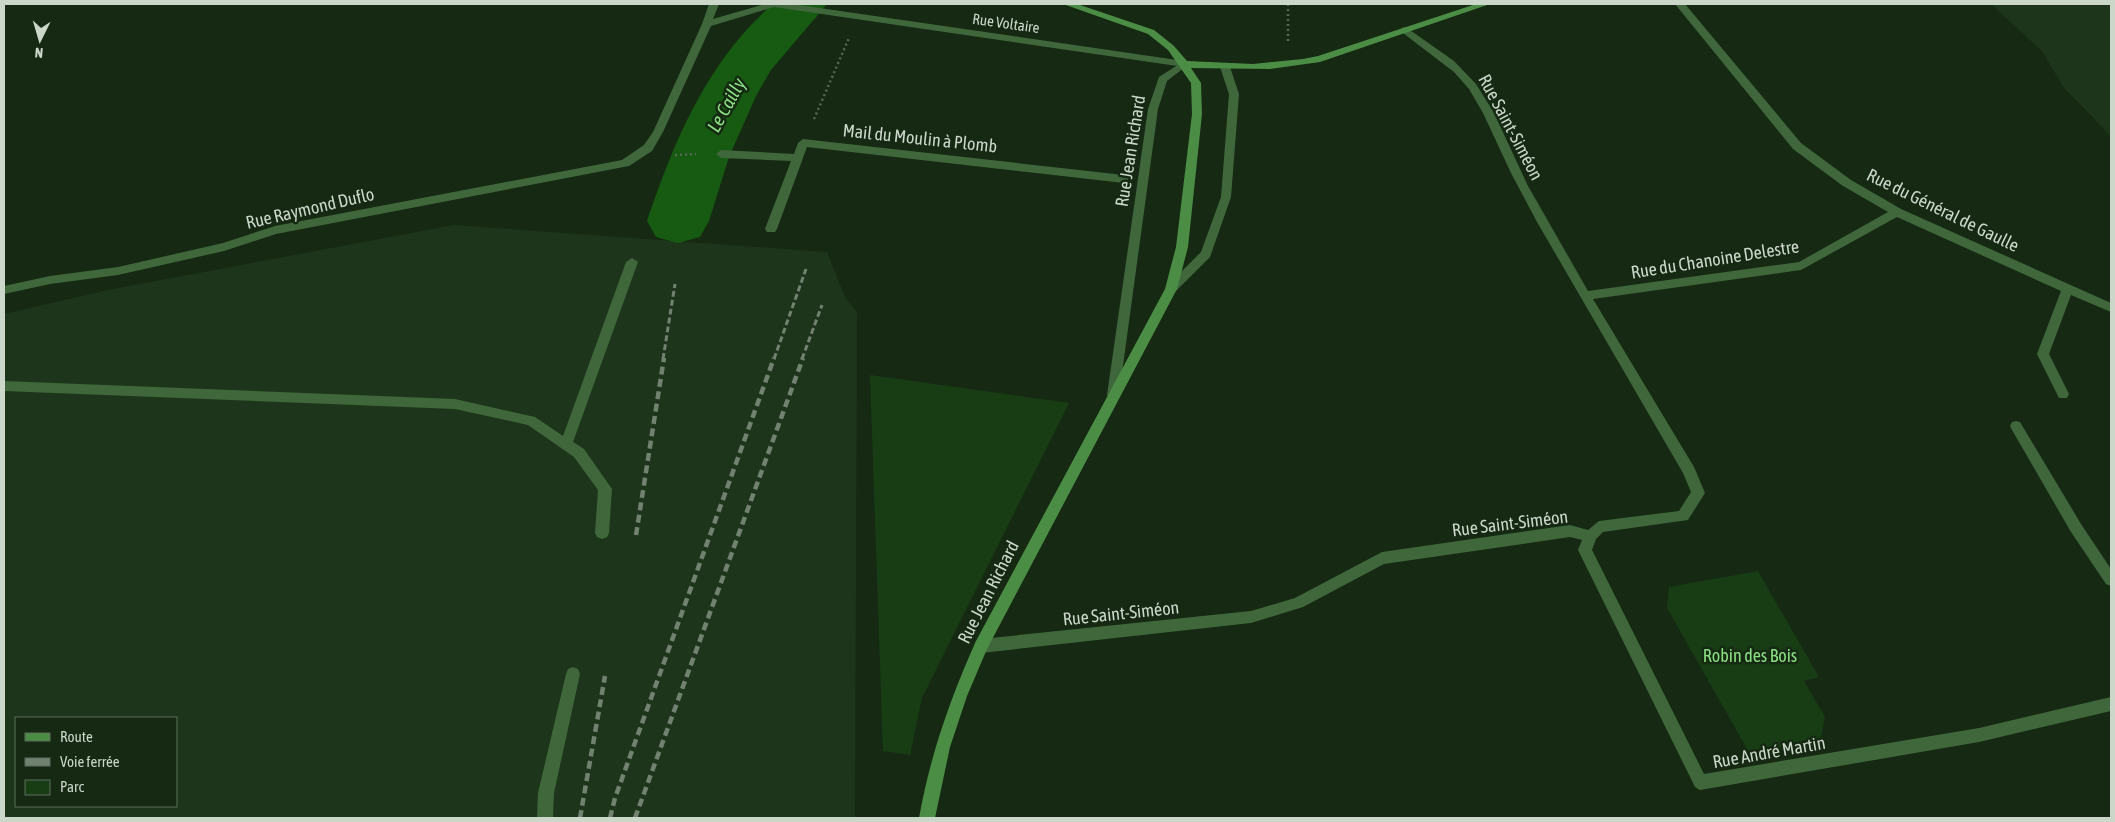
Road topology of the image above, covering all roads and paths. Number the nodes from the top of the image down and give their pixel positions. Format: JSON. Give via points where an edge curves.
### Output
{"nodes":[{"id":1,"x":714,"y":4,"type":"edge"},
{"id":2,"x":774,"y":4,"type":"edge"},
{"id":3,"x":1068,"y":4,"type":"edge"},
{"id":4,"x":1288,"y":4,"type":"edge"},
{"id":5,"x":1485,"y":4,"type":"edge"},
{"id":6,"x":1680,"y":4,"type":"edge"},
{"id":7,"x":1083,"y":6,"type":"edge"},
{"id":8,"x":858,"y":16,"type":"junction"},
{"id":9,"x":707,"y":24,"type":"junction"},
{"id":10,"x":1404,"y":30,"type":"junction"},
{"id":11,"x":1184,"y":64,"type":"junction"},
{"id":12,"x":1287,"y":66,"type":"junction"},
{"id":13,"x":1225,"y":67,"type":"junction"},
{"id":14,"x":803,"y":143,"type":"junction"},
{"id":15,"x":721,"y":154,"type":"dead end"},
{"id":16,"x":798,"y":158,"type":"junction"},
{"id":17,"x":1124,"y":179,"type":"dead end"},
{"id":18,"x":1897,"y":212,"type":"junction"},
{"id":19,"x":771,"y":229,"type":"dead end"},
{"id":20,"x":632,"y":262,"type":"dead end"},
{"id":21,"x":2068,"y":288,"type":"junction"},
{"id":22,"x":1171,"y":289,"type":"junction"},
{"id":23,"x":4,"y":290,"type":"edge"},
{"id":24,"x":1585,"y":296,"type":"junction"},
{"id":25,"x":2111,"y":308,"type":"edge"},
{"id":26,"x":4,"y":386,"type":"edge"},
{"id":27,"x":2063,"y":394,"type":"dead end"},
{"id":28,"x":1112,"y":395,"type":"junction"},
{"id":29,"x":2016,"y":426,"type":"dead end"},
{"id":30,"x":566,"y":445,"type":"junction"},
{"id":31,"x":602,"y":533,"type":"dead end"},
{"id":32,"x":1590,"y":536,"type":"junction"},
{"id":33,"x":2111,"y":580,"type":"edge"},
{"id":34,"x":981,"y":646,"type":"junction"},
{"id":35,"x":573,"y":674,"type":"dead end"},
{"id":36,"x":2111,"y":704,"type":"edge"},
{"id":37,"x":545,"y":818,"type":"edge"},
{"id":38,"x":927,"y":818,"type":"edge"}],
"edges":[{"from":1,"to":9,"type":"street"},
{"from":2,"to":8,"type":"street","name":"Rue Voltaire"},
{"from":2,"to":9,"type":"street","name":"Rue Voltaire"},
{"from":3,"to":7,"type":"street"},
{"from":4,"to":12,"type":"path"},
{"from":5,"to":10,"type":"street"},
{"from":6,"to":18,"type":"street","name":"Rue du Général de Gaulle","via":[[1797,146],[1848,183]]},
{"from":7,"to":11,"type":"street","via":[[1151,32]]},
{"from":8,"to":11,"type":"street","name":"Rue Voltaire"},
{"from":8,"to":14,"type":"path"},
{"from":9,"to":23,"type":"street","name":"Rue Raymond Duflo","via":[[658,132],[648,148],[625,163],[275,230],[224,247],[118,272],[50,280]]},
{"from":10,"to":12,"type":"street","via":[[1320,59]]},
{"from":10,"to":24,"type":"street","name":"Rue Saint-Siméon","via":[[1449,63],[1477,93],[1522,185]]},
{"from":11,"to":13,"type":"street"},
{"from":11,"to":22,"type":"street","name":"Rue Jean Richard","via":[[1196,83],[1198,114],[1182,247]]},
{"from":11,"to":28,"type":"street","name":"Rue Jean Richard","via":[[1163,79],[1153,109]]},
{"from":12,"to":13,"type":"street"},
{"from":13,"to":22,"type":"street","name":"Rue Jean Richard","via":[[1234,94],[1226,197],[1206,254]]},
{"from":14,"to":16,"type":"street"},
{"from":14,"to":17,"type":"street","name":"Mail du Moulin à Plomb"},
{"from":15,"to":16,"type":"street"},
{"from":16,"to":19,"type":"street"},
{"from":18,"to":21,"type":"street","name":"Rue du Général de Gaulle"},
{"from":18,"to":24,"type":"street","name":"Rue du Chanoine Delestre","via":[[1801,266]]},
{"from":20,"to":30,"type":"street"},
{"from":21,"to":25,"type":"street","name":"Rue du Général de Gaulle"},
{"from":21,"to":27,"type":"street","via":[[2043,354]]},
{"from":22,"to":28,"type":"street","name":"Rue Jean Richard"},
{"from":24,"to":32,"type":"street","name":"Rue Saint-Siméon","via":[[1689,471],[1698,493],[1683,516],[1599,527]]},
{"from":26,"to":30,"type":"street","via":[[455,404],[531,421]]},
{"from":28,"to":34,"type":"street","name":"Rue Jean Richard"},
{"from":29,"to":33,"type":"street"},
{"from":30,"to":31,"type":"street","via":[[579,453],[605,489]]},
{"from":32,"to":34,"type":"street","name":"Rue Saint-Siméon","via":[[1570,531],[1382,558],[1298,603],[1251,617]]},
{"from":32,"to":36,"type":"street","name":"Rue André Martin","via":[[1585,550],[1700,782],[1979,735]]},
{"from":34,"to":38,"type":"street","name":"Rue Jean Richard","via":[[942,746]]},
{"from":35,"to":37,"type":"street","via":[[546,794]]}]}
